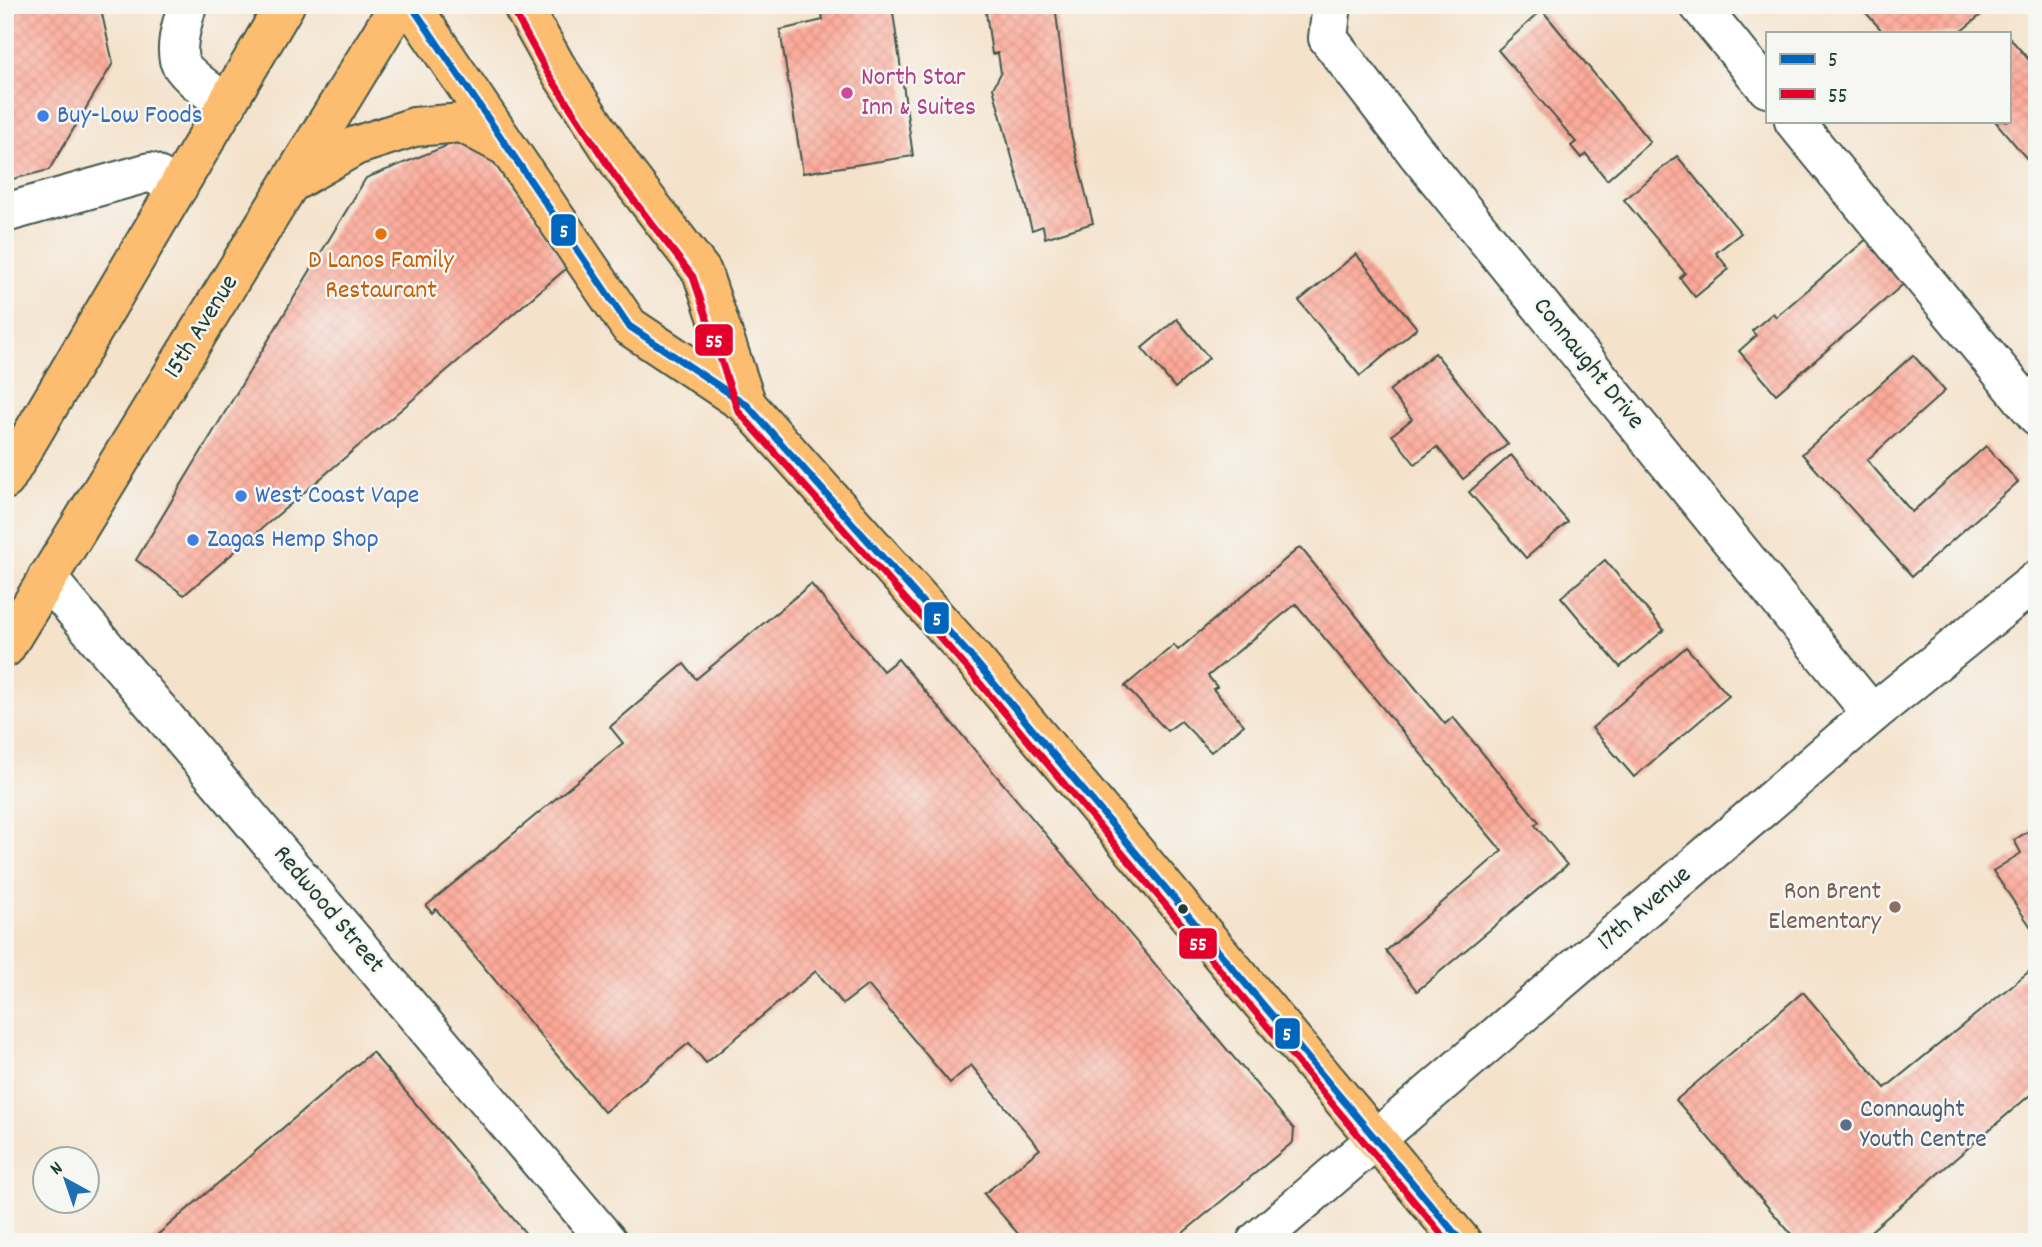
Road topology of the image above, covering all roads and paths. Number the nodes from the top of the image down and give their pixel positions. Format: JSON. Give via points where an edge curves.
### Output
{"nodes":[{"id":1,"x":187,"y":5,"type":"edge"},
{"id":2,"x":285,"y":5,"type":"edge"},
{"id":3,"x":399,"y":5,"type":"edge"},
{"id":4,"x":411,"y":5,"type":"edge"},
{"id":5,"x":522,"y":5,"type":"edge"},
{"id":6,"x":1332,"y":5,"type":"edge"},
{"id":7,"x":1699,"y":5,"type":"edge"},
{"id":8,"x":1766,"y":87,"type":"edge"},
{"id":9,"x":227,"y":105,"type":"junction"},
{"id":10,"x":1795,"y":122,"type":"edge"},
{"id":11,"x":507,"y":147,"type":"junction"},
{"id":12,"x":291,"y":183,"type":"junction"},
{"id":13,"x":178,"y":187,"type":"junction"},
{"id":14,"x":5,"y":213,"type":"edge"},
{"id":15,"x":747,"y":405,"type":"junction"},
{"id":16,"x":2037,"y":416,"type":"edge"},
{"id":17,"x":5,"y":480,"type":"edge"},
{"id":18,"x":47,"y":578,"type":"junction"},
{"id":19,"x":2037,"y":580,"type":"edge"},
{"id":20,"x":5,"y":648,"type":"edge"},
{"id":21,"x":1872,"y":714,"type":"junction"},
{"id":22,"x":1376,"y":1139,"type":"junction"},
{"id":23,"x":608,"y":1242,"type":"edge"},
{"id":24,"x":1256,"y":1242,"type":"edge"},
{"id":25,"x":1462,"y":1242,"type":"edge"}],
"edges":[{"from":1,"to":9,"type":"street","via":[[179,61]]},
{"from":2,"to":9,"type":"main road"},
{"from":3,"to":12,"type":"main road","name":"15th Avenue"},
{"from":4,"to":11,"type":"main road"},
{"from":5,"to":15,"type":"main road","via":[[624,170],[702,272]]},
{"from":6,"to":21,"type":"street","name":"Connaught Drive","via":[[1328,38]]},
{"from":7,"to":8,"type":"street"},
{"from":9,"to":13,"type":"main road"},
{"from":10,"to":16,"type":"street"},
{"from":11,"to":12,"type":"main road","via":[[462,124],[414,127],[355,146]]},
{"from":11,"to":15,"type":"main road","via":[[629,326]]},
{"from":12,"to":18,"type":"main road","name":"15th Avenue"},
{"from":13,"to":14,"type":"street","via":[[150,172]]},
{"from":13,"to":17,"type":"main road"},
{"from":15,"to":22,"type":"main road","via":[[975,661]]},
{"from":18,"to":20,"type":"main road","name":"15th Avenue"},
{"from":18,"to":23,"type":"street","name":"Redwood Street"},
{"from":19,"to":21,"type":"street","name":"17th Avenue"},
{"from":21,"to":22,"type":"street","name":"17th Avenue"},
{"from":22,"to":24,"type":"street","name":"17th Avenue"},
{"from":22,"to":25,"type":"main road"}]}
